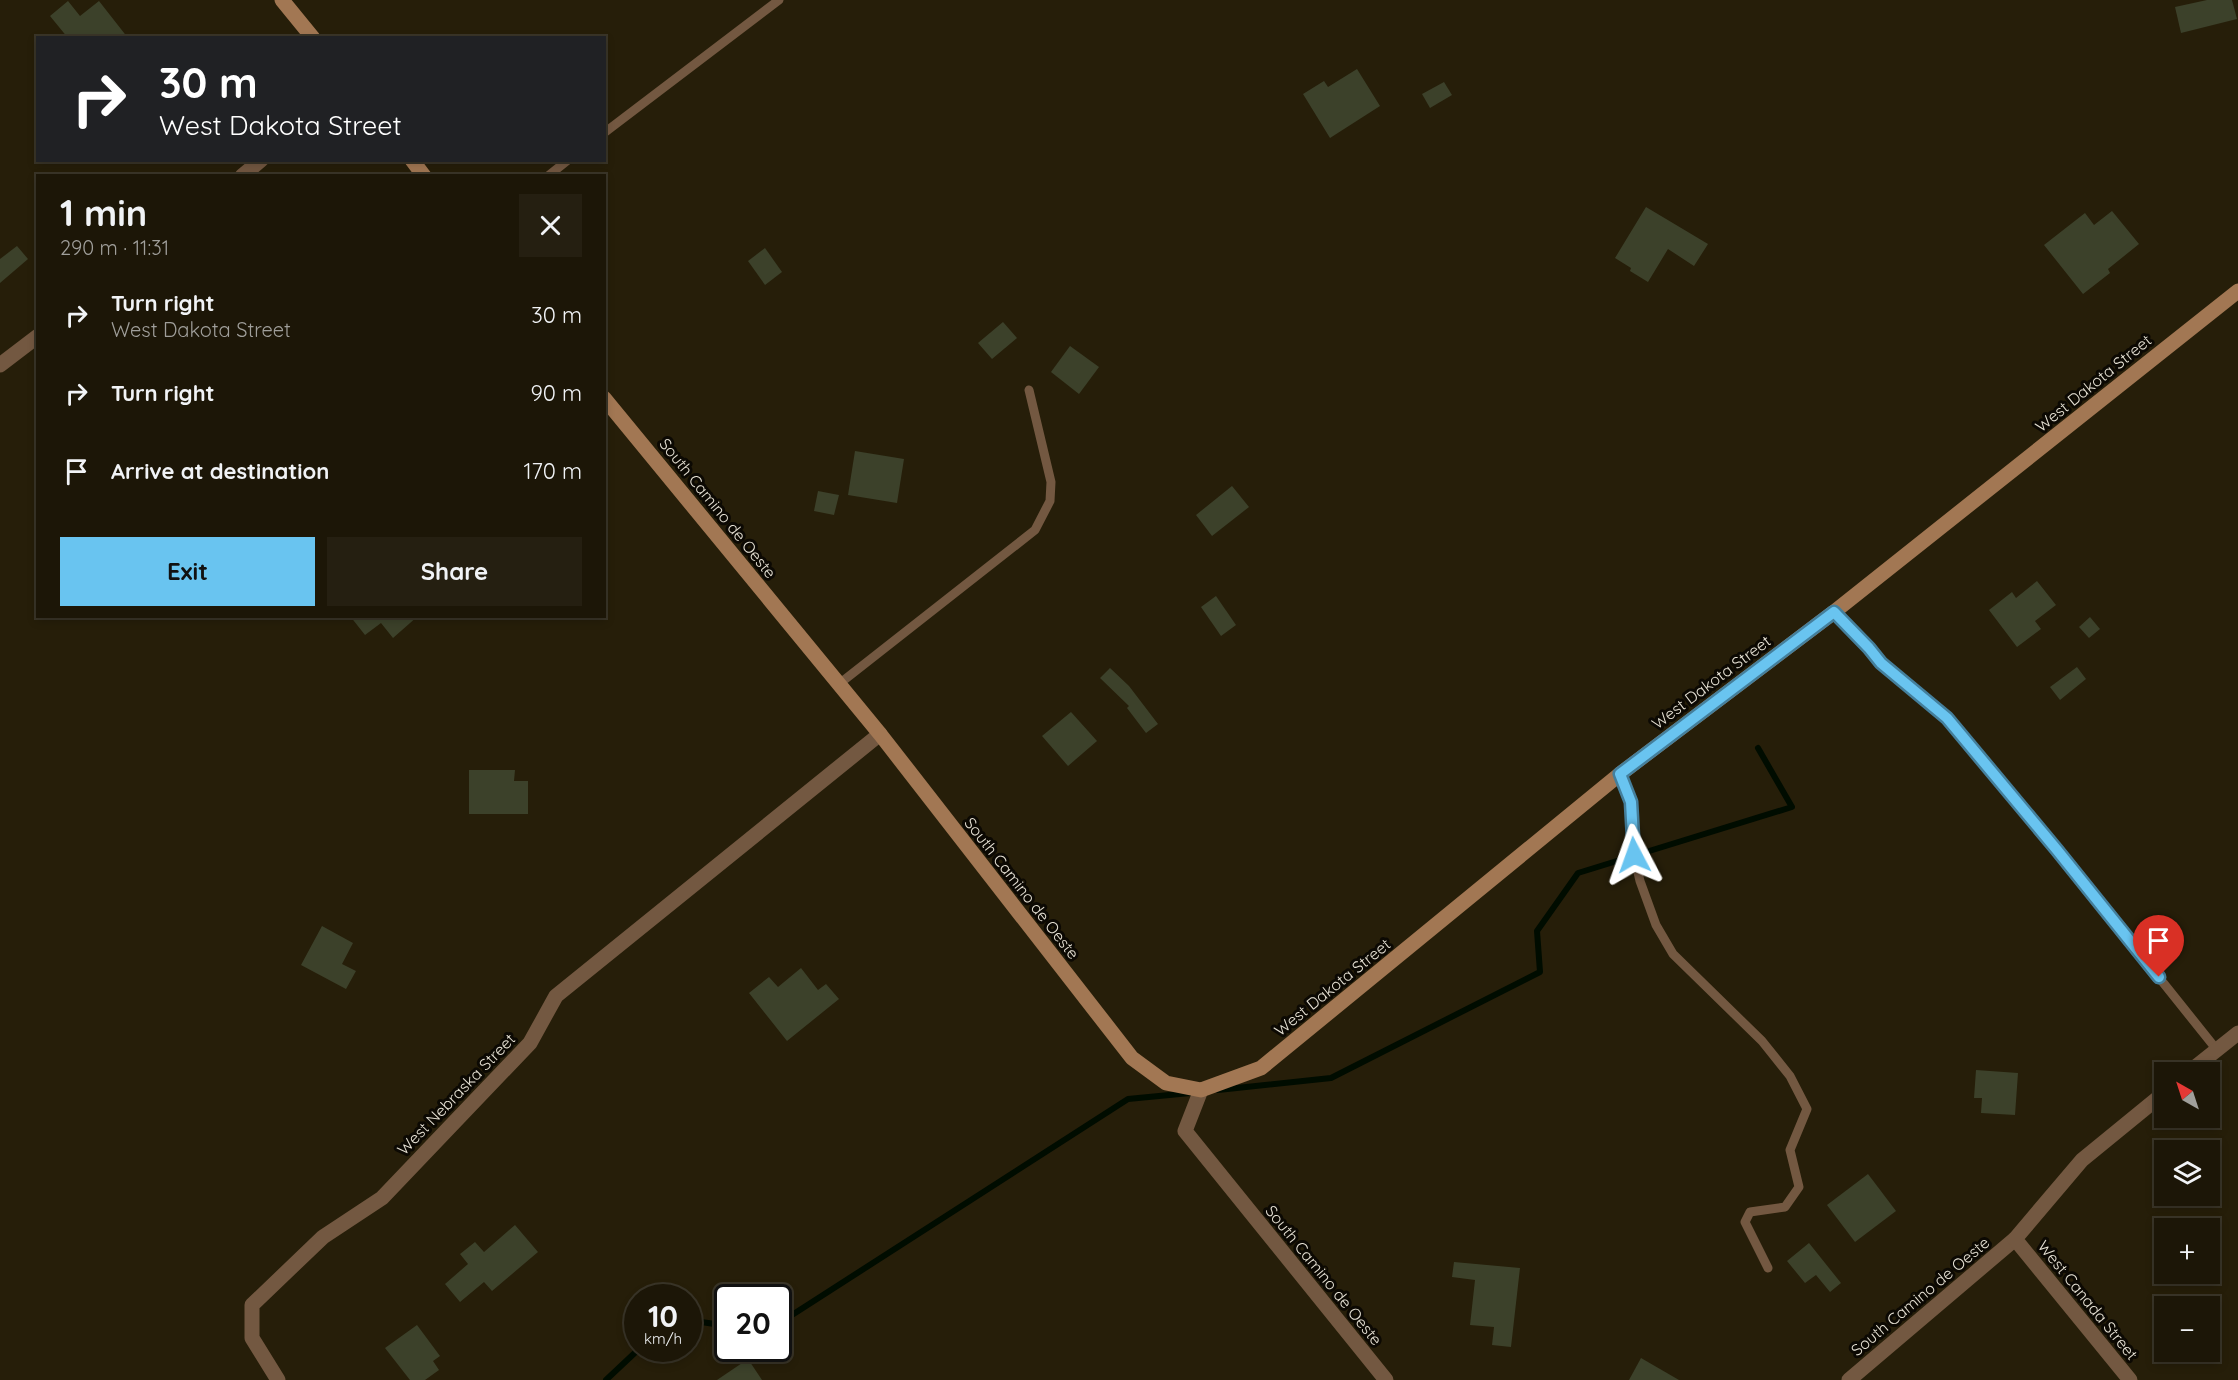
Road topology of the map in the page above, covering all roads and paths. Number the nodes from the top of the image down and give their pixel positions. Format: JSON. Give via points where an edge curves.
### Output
{"nodes":[{"id":1,"x":282,"y":0,"type":"edge"},
{"id":2,"x":779,"y":0,"type":"edge"},
{"id":3,"x":311,"y":36,"type":"edge"},
{"id":4,"x":606,"y":131,"type":"edge"},
{"id":5,"x":259,"y":162,"type":"edge"},
{"id":6,"x":566,"y":162,"type":"edge"},
{"id":7,"x":244,"y":174,"type":"edge"},
{"id":8,"x":550,"y":174,"type":"edge"},
{"id":9,"x":2238,"y":291,"type":"edge"},
{"id":10,"x":36,"y":338,"type":"edge"},
{"id":11,"x":0,"y":365,"type":"edge"},
{"id":12,"x":1029,"y":390,"type":"dead end"},
{"id":13,"x":606,"y":402,"type":"edge"},
{"id":14,"x":1834,"y":612,"type":"junction"},
{"id":15,"x":839,"y":684,"type":"junction"},
{"id":16,"x":880,"y":734,"type":"junction"},
{"id":17,"x":1620,"y":774,"type":"junction"},
{"id":18,"x":2238,"y":1033,"type":"edge"},
{"id":19,"x":2217,"y":1050,"type":"junction"},
{"id":20,"x":2202,"y":1062,"type":"edge"},
{"id":21,"x":1201,"y":1090,"type":"junction"},
{"id":22,"x":2154,"y":1101,"type":"edge"},
{"id":23,"x":2014,"y":1239,"type":"junction"},
{"id":24,"x":1768,"y":1268,"type":"dead end"},
{"id":25,"x":278,"y":1380,"type":"edge"},
{"id":26,"x":1386,"y":1380,"type":"edge"},
{"id":27,"x":1849,"y":1380,"type":"edge"},
{"id":28,"x":2130,"y":1380,"type":"edge"}],
"edges":[{"from":1,"to":3,"type":"street"},
{"from":2,"to":4,"type":"lane"},
{"from":5,"to":7,"type":"street"},
{"from":6,"to":8,"type":"lane"},
{"from":9,"to":14,"type":"street","name":"West Dakota Street"},
{"from":10,"to":11,"type":"street"},
{"from":12,"to":15,"type":"lane","via":[[1051,482],[1050,501],[1035,530]]},
{"from":13,"to":15,"type":"street","name":"South Camino de Oeste"},
{"from":14,"to":17,"type":"street","name":"West Dakota Street"},
{"from":14,"to":19,"type":"lane","via":[[1881,663],[1947,718]]},
{"from":15,"to":16,"type":"street","name":"South Camino de Oeste"},
{"from":16,"to":21,"type":"street","name":"South Camino de Oeste","via":[[1132,1058],[1166,1083]]},
{"from":16,"to":25,"type":"street","name":"West Nebraska Street","via":[[555,996],[530,1042],[382,1197],[324,1237],[252,1305],[252,1338]]},
{"from":17,"to":21,"type":"street","name":"West Dakota Street","via":[[1261,1068]]},
{"from":17,"to":24,"type":"lane","via":[[1631,802],[1634,855],[1640,881],[1656,925],[1672,954],[1762,1041],[1790,1077],[1807,1109],[1790,1150],[1799,1186],[1785,1207],[1750,1212],[1745,1222]]},
{"from":18,"to":19,"type":"street"},
{"from":19,"to":20,"type":"street"},
{"from":21,"to":26,"type":"street","name":"South Camino de Oeste","via":[[1185,1131]]},
{"from":22,"to":23,"type":"street","name":"West Canada Street","via":[[2082,1160]]},
{"from":23,"to":27,"type":"street","name":"South Camino de Oeste"},
{"from":23,"to":28,"type":"street","name":"West Canada Street"}]}
